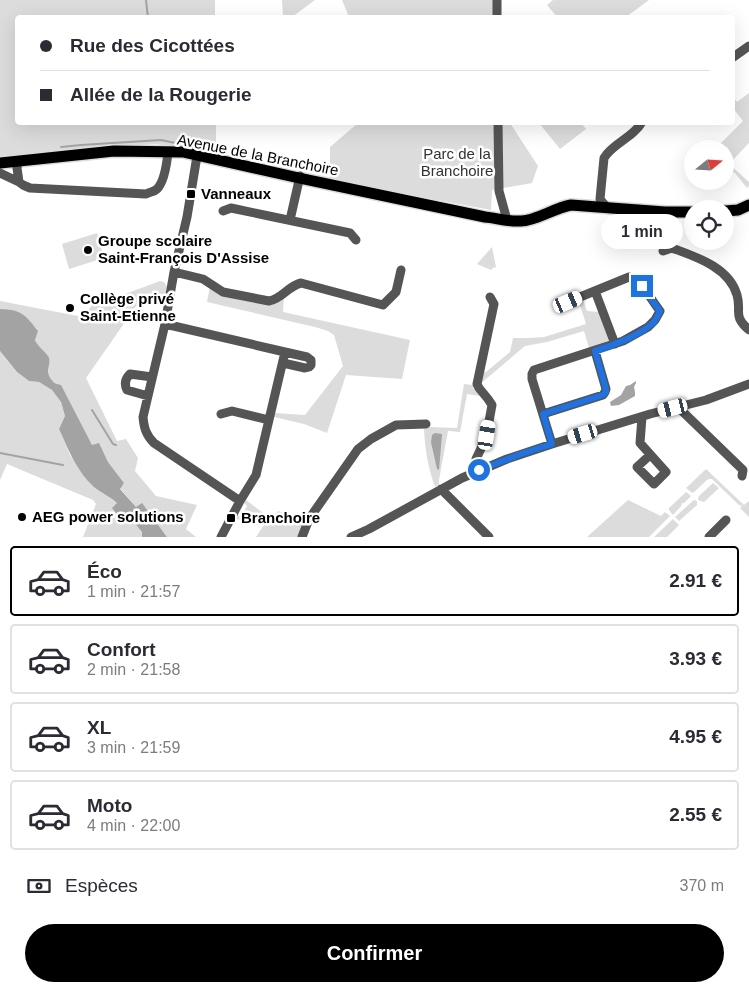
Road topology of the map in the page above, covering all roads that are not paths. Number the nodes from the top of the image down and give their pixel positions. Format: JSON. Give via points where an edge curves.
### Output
{"nodes":[{"id":1,"x":497,"y":0,"type":"edge"},
{"id":2,"x":497,"y":15,"type":"edge"},
{"id":3,"x":749,"y":46,"type":"edge"},
{"id":4,"x":735,"y":56,"type":"edge"},
{"id":5,"x":498,"y":125,"type":"edge"},
{"id":6,"x":640,"y":125,"type":"edge"},
{"id":7,"x":168,"y":152,"type":"junction"},
{"id":8,"x":197,"y":156,"type":"junction"},
{"id":9,"x":18,"y":162,"type":"junction"},
{"id":10,"x":0,"y":163,"type":"edge"},
{"id":11,"x":0,"y":173,"type":"edge"},
{"id":12,"x":300,"y":177,"type":"junction"},
{"id":13,"x":19,"y":182,"type":"junction"},
{"id":14,"x":749,"y":205,"type":"edge"},
{"id":15,"x":608,"y":207,"type":"junction"},
{"id":16,"x":734,"y":210,"type":"edge"},
{"id":17,"x":223,"y":211,"type":"dead end"},
{"id":18,"x":684,"y":212,"type":"edge"},
{"id":19,"x":290,"y":220,"type":"junction"},
{"id":20,"x":507,"y":220,"type":"junction"},
{"id":21,"x":356,"y":240,"type":"dead end"},
{"id":22,"x":663,"y":251,"type":"dead end"},
{"id":23,"x":401,"y":270,"type":"dead end"},
{"id":24,"x":174,"y":272,"type":"junction"},
{"id":25,"x":595,"y":290,"type":"junction"},
{"id":26,"x":490,"y":297,"type":"dead end"},
{"id":27,"x":558,"y":306,"type":"dead end"},
{"id":28,"x":165,"y":324,"type":"junction"},
{"id":29,"x":749,"y":330,"type":"edge"},
{"id":30,"x":615,"y":344,"type":"junction"},
{"id":31,"x":595,"y":351,"type":"junction"},
{"id":32,"x":285,"y":352,"type":"junction"},
{"id":33,"x":283,"y":363,"type":"junction"},
{"id":34,"x":152,"y":377,"type":"junction"},
{"id":35,"x":749,"y":384,"type":"edge"},
{"id":36,"x":148,"y":396,"type":"junction"},
{"id":37,"x":680,"y":406,"type":"junction"},
{"id":38,"x":221,"y":414,"type":"dead end"},
{"id":39,"x":543,"y":414,"type":"junction"},
{"id":40,"x":642,"y":417,"type":"junction"},
{"id":41,"x":269,"y":420,"type":"junction"},
{"id":42,"x":426,"y":424,"type":"dead end"},
{"id":43,"x":552,"y":444,"type":"junction"},
{"id":44,"x":650,"y":455,"type":"dead end"},
{"id":45,"x":479,"y":470,"type":"junction"},
{"id":46,"x":742,"y":476,"type":"dead end"},
{"id":47,"x":441,"y":489,"type":"junction"},
{"id":48,"x":240,"y":501,"type":"junction"},
{"id":49,"x":726,"y":520,"type":"dead end"},
{"id":50,"x":221,"y":537,"type":"edge"},
{"id":51,"x":302,"y":537,"type":"edge"},
{"id":52,"x":351,"y":537,"type":"edge"},
{"id":53,"x":489,"y":537,"type":"edge"},
{"id":54,"x":709,"y":537,"type":"edge"}],
"edges":[{"from":1,"to":2,"type":"street"},
{"from":3,"to":4,"type":"street"},
{"from":5,"to":20,"type":"street","via":[[499,192]]},
{"from":6,"to":15,"type":"street","via":[[604,158],[600,199]]},
{"from":7,"to":8,"type":"main road","name":"Avenue de la Branchoire"},
{"from":7,"to":9,"type":"main road","name":"Avenue de la Branchoire","via":[[114,151]]},
{"from":7,"to":13,"type":"street","via":[[162,182],[154,192],[146,194],[30,188]]},
{"from":8,"to":12,"type":"main road","name":"Avenue de la Branchoire"},
{"from":8,"to":24,"type":"street"},
{"from":9,"to":10,"type":"main road","name":"Avenue de la Branchoire"},
{"from":9,"to":13,"type":"street"},
{"from":11,"to":13,"type":"street"},
{"from":12,"to":19,"type":"street"},
{"from":12,"to":20,"type":"main road","name":"Avenue de la Branchoire"},
{"from":14,"to":16,"type":"main road"},
{"from":15,"to":18,"type":"main road","name":"Avenue de la Branchoire"},
{"from":15,"to":20,"type":"main road","name":"Avenue de la Branchoire","via":[[571,205],[525,221]]},
{"from":17,"to":19,"type":"street","via":[[231,208]]},
{"from":19,"to":21,"type":"street","via":[[350,233]]},
{"from":22,"to":29,"type":"street","via":[[672,248],[720,271],[735,289],[738,316]]},
{"from":23,"to":24,"type":"street","via":[[396,292],[383,305],[300,284],[269,301],[223,292],[203,280]]},
{"from":24,"to":28,"type":"street"},
{"from":25,"to":27,"type":"street"},
{"from":25,"to":30,"type":"street"},
{"from":25,"to":30,"type":"street","via":[[633,278],[660,311],[648,327]]},
{"from":26,"to":45,"type":"street","via":[[494,304],[477,384],[492,405],[486,438],[476,459]]},
{"from":28,"to":32,"type":"street"},
{"from":28,"to":34,"type":"street"},
{"from":30,"to":31,"type":"street"},
{"from":31,"to":39,"type":"street","via":[[606,392]]},
{"from":31,"to":39,"type":"street","via":[[534,370],[532,379]]},
{"from":32,"to":33,"type":"street"},
{"from":32,"to":33,"type":"street","via":[[307,357],[311,365],[305,368]]},
{"from":33,"to":41,"type":"street"},
{"from":34,"to":36,"type":"street"},
{"from":34,"to":36,"type":"street","via":[[130,374],[125,381],[127,390]]},
{"from":35,"to":37,"type":"street"},
{"from":36,"to":48,"type":"street","via":[[143,417],[149,438]]},
{"from":37,"to":40,"type":"street"},
{"from":37,"to":46,"type":"street","via":[[743,470]]},
{"from":38,"to":41,"type":"street","via":[[232,411]]},
{"from":39,"to":43,"type":"street"},
{"from":40,"to":43,"type":"street"},
{"from":40,"to":44,"type":"street","via":[[640,443]]},
{"from":41,"to":48,"type":"street","via":[[256,475]]},
{"from":42,"to":51,"type":"street","via":[[396,425],[358,449],[309,519]]},
{"from":43,"to":45,"type":"street"},
{"from":45,"to":47,"type":"street"},
{"from":47,"to":52,"type":"street"},
{"from":47,"to":53,"type":"street"},
{"from":48,"to":50,"type":"street"},
{"from":49,"to":54,"type":"street"}]}
